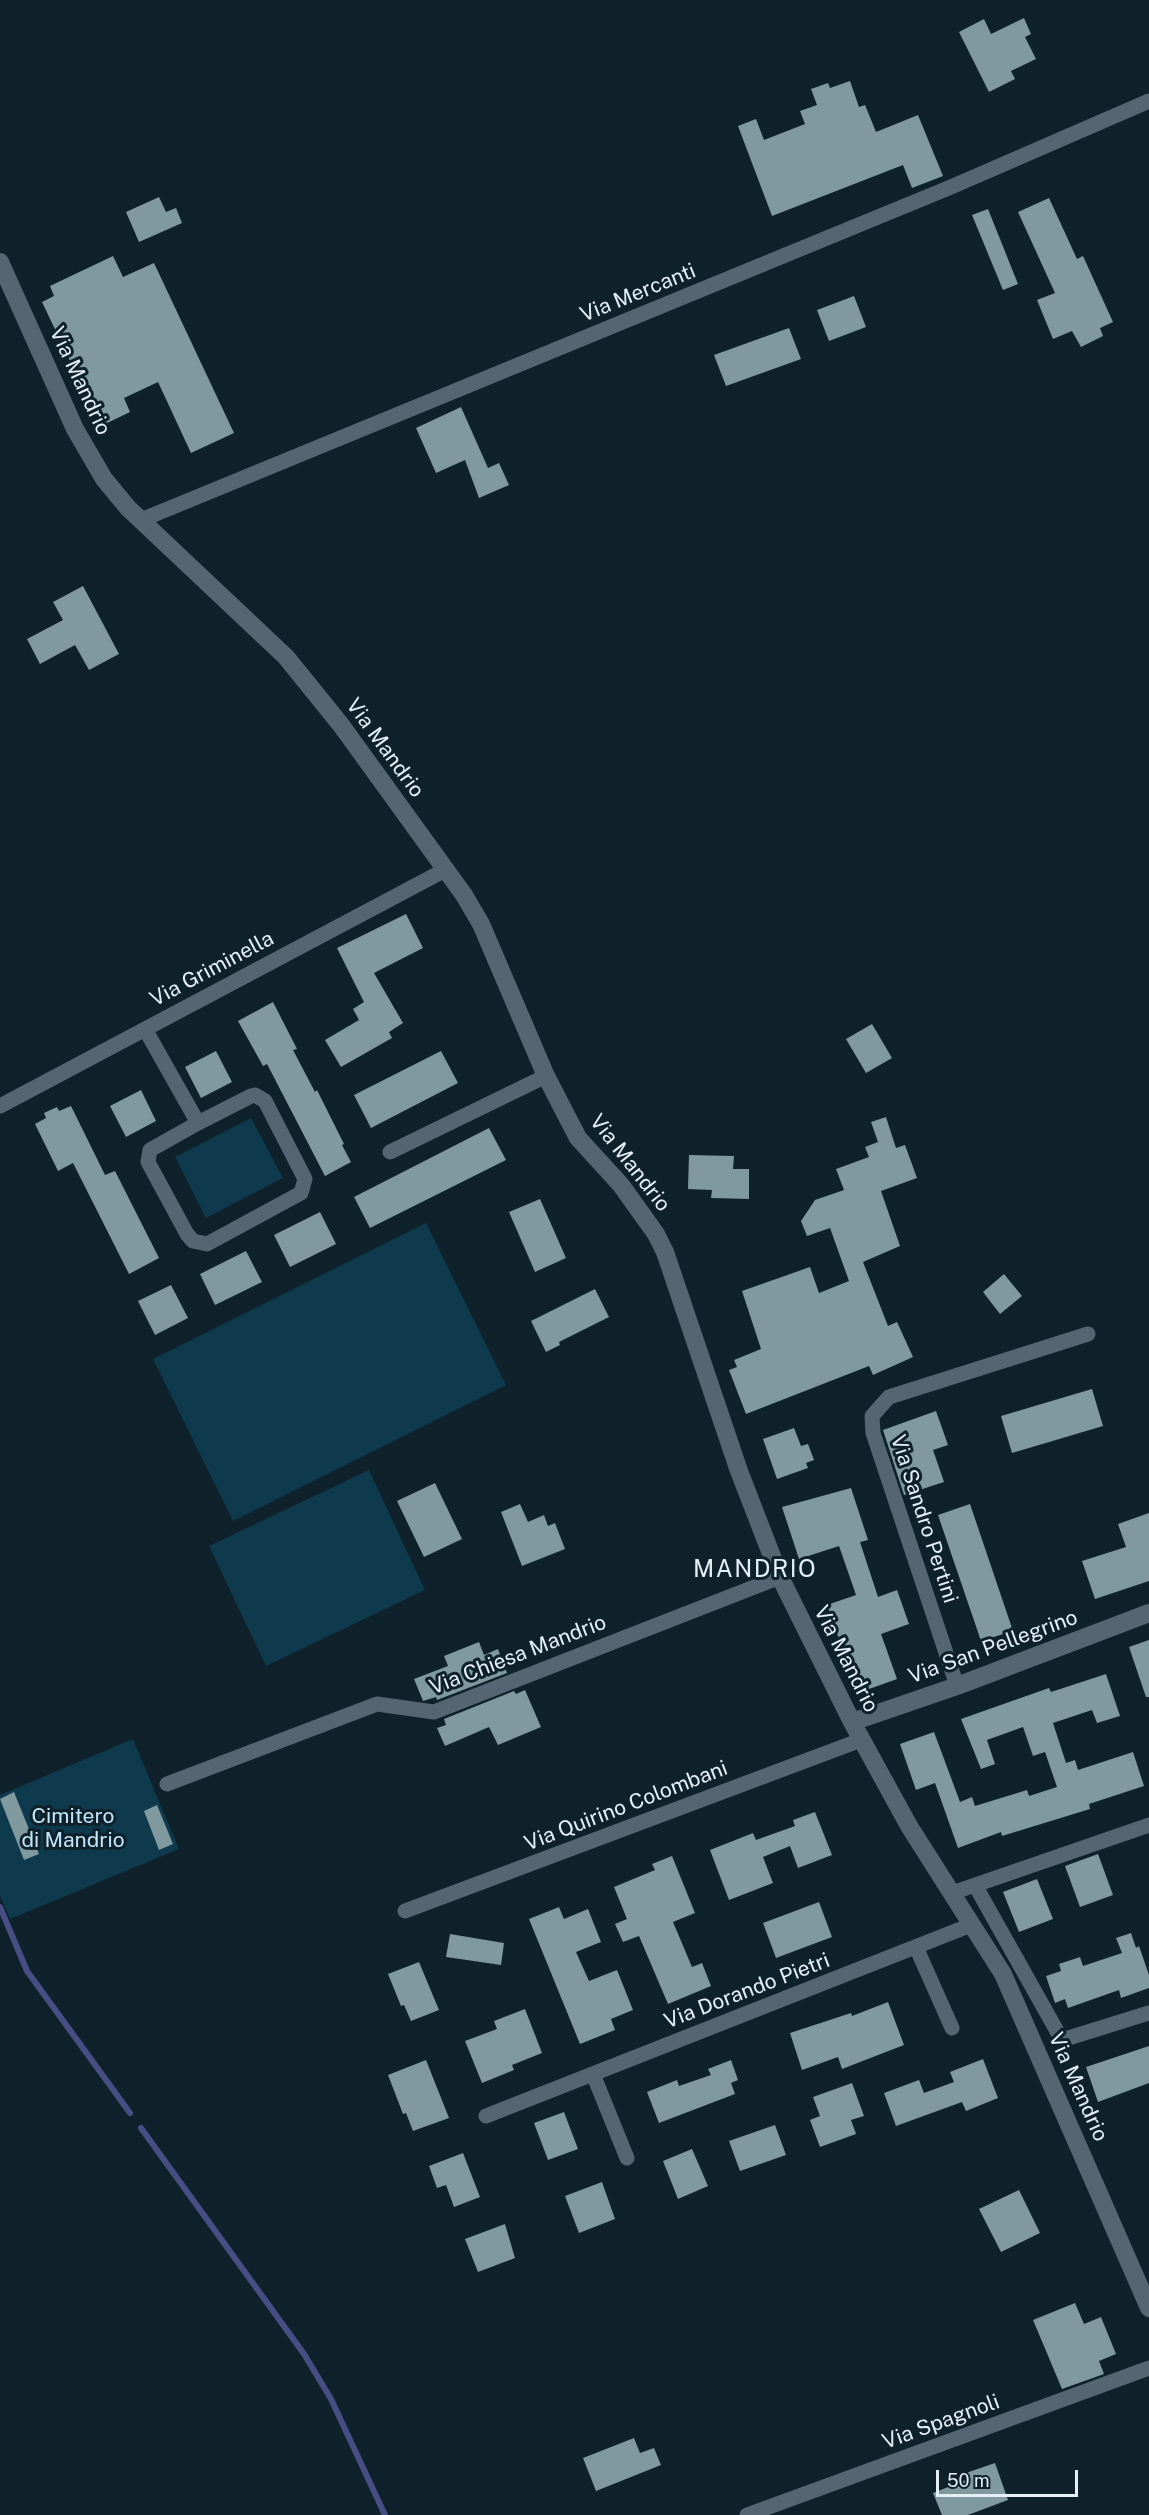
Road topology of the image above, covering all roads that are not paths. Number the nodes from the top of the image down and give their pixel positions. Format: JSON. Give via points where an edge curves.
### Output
{"nodes":[{"id":1,"x":1149,"y":101,"type":"edge"},
{"id":2,"x":0,"y":262,"type":"edge"},
{"id":3,"x":141,"y":520,"type":"junction"},
{"id":4,"x":445,"y":870,"type":"junction"},
{"id":5,"x":145,"y":1029,"type":"junction"},
{"id":6,"x":546,"y":1076,"type":"junction"},
{"id":7,"x":0,"y":1106,"type":"edge"},
{"id":8,"x":198,"y":1123,"type":"junction"},
{"id":9,"x":390,"y":1152,"type":"dead end"},
{"id":10,"x":1088,"y":1334,"type":"dead end"},
{"id":11,"x":780,"y":1577,"type":"junction"},
{"id":12,"x":1149,"y":1613,"type":"edge"},
{"id":13,"x":957,"y":1686,"type":"junction"},
{"id":14,"x":852,"y":1722,"type":"junction"},
{"id":15,"x":861,"y":1740,"type":"junction"},
{"id":16,"x":167,"y":1784,"type":"dead end"},
{"id":17,"x":1149,"y":1825,"type":"edge"},
{"id":18,"x":975,"y":1885,"type":"junction"},
{"id":19,"x":952,"y":1893,"type":"junction"},
{"id":20,"x":405,"y":1911,"type":"dead end"},
{"id":21,"x":971,"y":1925,"type":"junction"},
{"id":22,"x":916,"y":1947,"type":"junction"},
{"id":23,"x":1149,"y":2013,"type":"edge"},
{"id":24,"x":952,"y":2028,"type":"dead end"},
{"id":25,"x":593,"y":2074,"type":"junction"},
{"id":26,"x":486,"y":2116,"type":"dead end"},
{"id":27,"x":627,"y":2158,"type":"dead end"},
{"id":28,"x":1149,"y":2308,"type":"edge"},
{"id":29,"x":1149,"y":2368,"type":"edge"},
{"id":30,"x":747,"y":2515,"type":"edge"}],
"edges":[{"from":1,"to":3,"type":"street","name":"Via Mercanti","via":[[951,187]]},
{"from":2,"to":3,"type":"street","name":"Via Mandrio","via":[[75,429],[104,479]]},
{"from":3,"to":4,"type":"street","name":"Via Mandrio","via":[[258,629],[305,679]]},
{"from":4,"to":5,"type":"street","name":"Via Griminella"},
{"from":4,"to":6,"type":"street","name":"Via Mandrio","via":[[481,924]]},
{"from":5,"to":7,"type":"street","name":"Via Griminella"},
{"from":5,"to":8,"type":"street"},
{"from":6,"to":9,"type":"street"},
{"from":6,"to":11,"type":"street","name":"Via Mandrio","via":[[578,1138],[634,1202],[665,1252]]},
{"from":8,"to":8,"type":"street","via":[[150,1150],[148,1162],[193,1241],[207,1244],[301,1193],[304,1179],[265,1101],[251,1096]]},
{"from":10,"to":13,"type":"street","name":"Via Sandro Pertini","via":[[889,1397],[872,1416],[873,1433]]},
{"from":11,"to":14,"type":"street","name":"Via Mandrio"},
{"from":11,"to":16,"type":"street","name":"Via Chiesa Mandrio","via":[[434,1712],[377,1704]]},
{"from":12,"to":13,"type":"street","name":"Via San Pellegrino"},
{"from":13,"to":14,"type":"street","name":"Via San Pellegrino"},
{"from":14,"to":15,"type":"street","name":"Via Mandrio"},
{"from":15,"to":19,"type":"street","name":"Via Mandrio"},
{"from":15,"to":20,"type":"street","name":"Via Quirino Colombani"},
{"from":17,"to":18,"type":"street"},
{"from":18,"to":19,"type":"street"},
{"from":18,"to":23,"type":"street","via":[[1062,2040]]},
{"from":19,"to":21,"type":"street","name":"Via Mandrio"},
{"from":21,"to":22,"type":"street","name":"Via Dorando Pietri"},
{"from":21,"to":28,"type":"street","name":"Via Mandrio","via":[[1003,1974]]},
{"from":22,"to":24,"type":"street"},
{"from":22,"to":25,"type":"street","name":"Via Dorando Pietri"},
{"from":25,"to":26,"type":"street","name":"Via Dorando Pietri"},
{"from":25,"to":27,"type":"street"},
{"from":29,"to":30,"type":"street","name":"Via Spagnoli"}]}
